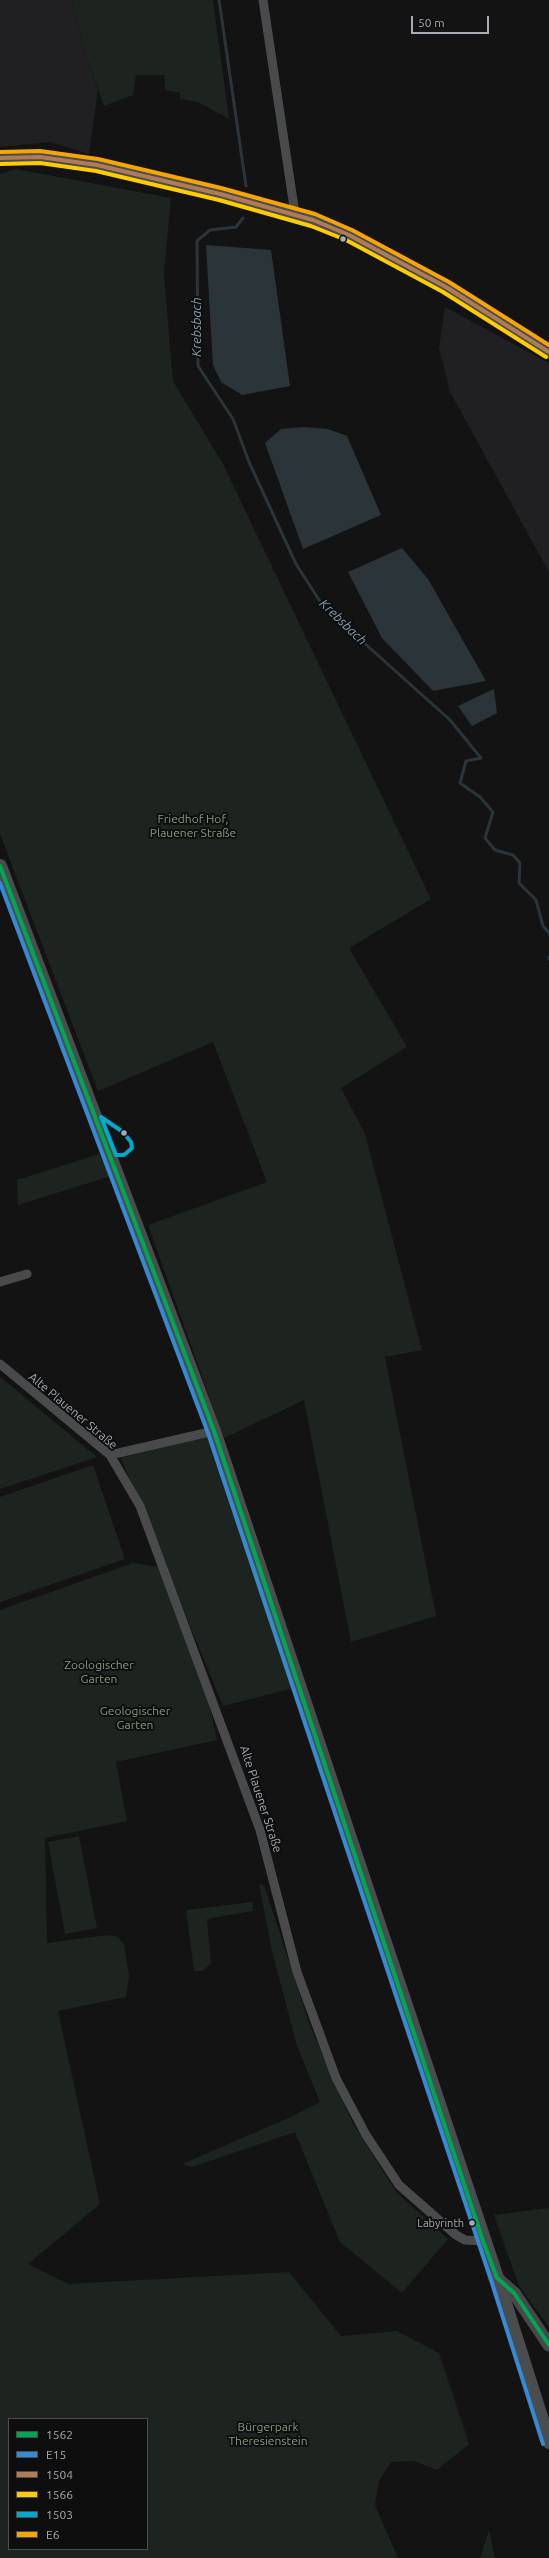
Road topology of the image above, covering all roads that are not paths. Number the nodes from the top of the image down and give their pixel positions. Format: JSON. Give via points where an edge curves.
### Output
{"nodes":[{"id":1,"x":263,"y":0,"type":"edge"},
{"id":2,"x":0,"y":158,"type":"edge"},
{"id":3,"x":295,"y":214,"type":"junction"},
{"id":4,"x":549,"y":352,"type":"edge"},
{"id":5,"x":0,"y":866,"type":"edge"},
{"id":6,"x":27,"y":1274,"type":"dead end"},
{"id":7,"x":0,"y":1282,"type":"edge"},
{"id":8,"x":0,"y":1364,"type":"edge"},
{"id":9,"x":214,"y":1431,"type":"junction"},
{"id":10,"x":110,"y":1455,"type":"junction"},
{"id":11,"x":484,"y":2241,"type":"junction"},
{"id":12,"x":497,"y":2278,"type":"junction"},
{"id":13,"x":549,"y":2345,"type":"edge"},
{"id":14,"x":549,"y":2442,"type":"edge"}],
"edges":[{"from":1,"to":3,"type":"street"},
{"from":2,"to":3,"type":"main road","via":[[40,158],[97,165]]},
{"from":3,"to":4,"type":"main road","via":[[349,235],[397,259]]},
{"from":5,"to":9,"type":"main road"},
{"from":6,"to":7,"type":"street"},
{"from":8,"to":10,"type":"street","name":"Alte Plauener Straße"},
{"from":9,"to":10,"type":"street"},
{"from":9,"to":11,"type":"main road"},
{"from":10,"to":11,"type":"street","name":"Alte Plauener Straße","via":[[140,1506],[238,1765],[260,1830],[297,1972],[336,2078],[366,2135],[399,2185],[456,2235],[465,2240]]},
{"from":11,"to":12,"type":"main road"},
{"from":12,"to":13,"type":"street","via":[[514,2293]]},
{"from":12,"to":14,"type":"main road"}]}
